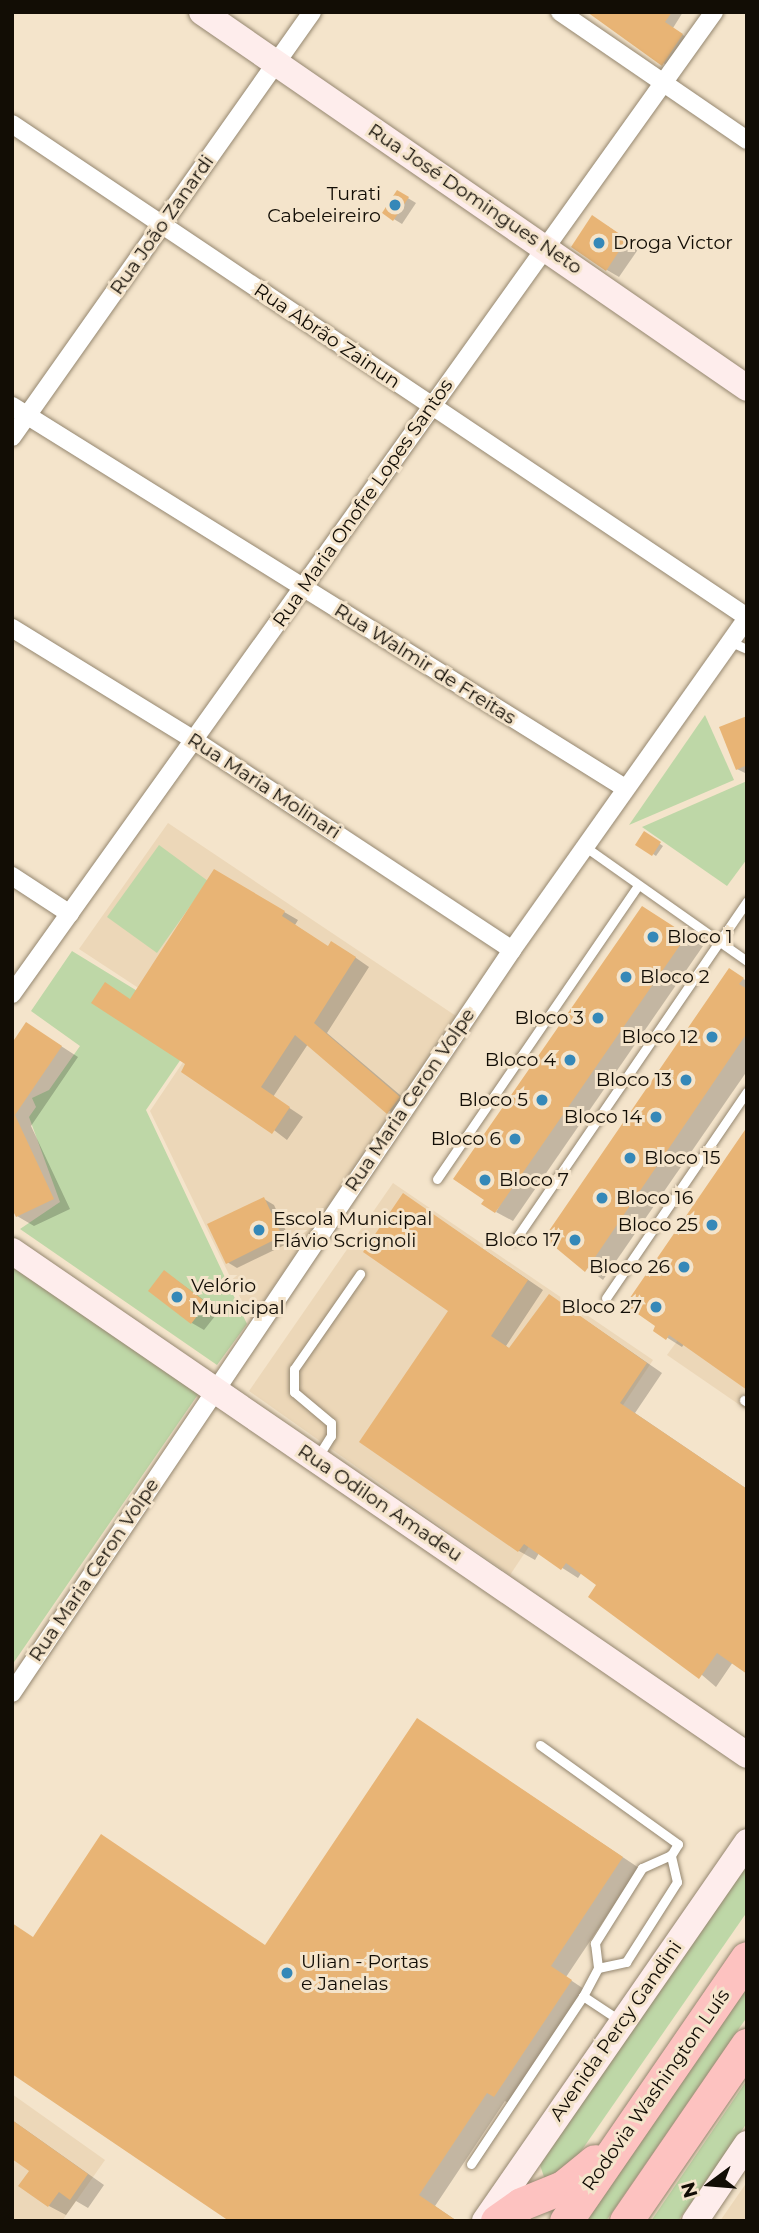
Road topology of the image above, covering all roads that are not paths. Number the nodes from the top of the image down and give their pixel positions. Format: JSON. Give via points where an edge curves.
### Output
{"nodes":[{"id":1,"x":202,"y":12,"type":"edge"},
{"id":2,"x":312,"y":12,"type":"edge"},
{"id":3,"x":560,"y":12,"type":"edge"},
{"id":4,"x":714,"y":12,"type":"edge"},
{"id":5,"x":276,"y":64,"type":"junction"},
{"id":6,"x":663,"y":83,"type":"junction"},
{"id":7,"x":12,"y":124,"type":"edge"},
{"id":8,"x":747,"y":140,"type":"edge"},
{"id":9,"x":162,"y":225,"type":"junction"},
{"id":10,"x":547,"y":246,"type":"junction"},
{"id":11,"x":747,"y":388,"type":"edge"},
{"id":12,"x":432,"y":407,"type":"junction"},
{"id":13,"x":20,"y":411,"type":"edge"},
{"id":14,"x":12,"y":437,"type":"edge"},
{"id":15,"x":303,"y":588,"type":"junction"},
{"id":16,"x":747,"y":618,"type":"edge"},
{"id":17,"x":12,"y":628,"type":"edge"},
{"id":18,"x":739,"y":645,"type":"edge"},
{"id":19,"x":194,"y":740,"type":"junction"},
{"id":20,"x":625,"y":788,"type":"junction"},
{"id":21,"x":584,"y":846,"type":"junction"},
{"id":22,"x":12,"y":876,"type":"edge"},
{"id":23,"x":638,"y":885,"type":"junction"},
{"id":24,"x":747,"y":901,"type":"edge"},
{"id":25,"x":70,"y":914,"type":"junction"},
{"id":26,"x":718,"y":941,"type":"junction"},
{"id":27,"x":512,"y":950,"type":"junction"},
{"id":28,"x":747,"y":961,"type":"edge"},
{"id":29,"x":12,"y":994,"type":"edge"},
{"id":30,"x":747,"y":1091,"type":"edge"},
{"id":31,"x":437,"y":1179,"type":"dead end"},
{"id":32,"x":515,"y":1240,"type":"dead end"},
{"id":33,"x":12,"y":1251,"type":"edge"},
{"id":34,"x":360,"y":1274,"type":"dead end"},
{"id":35,"x":606,"y":1298,"type":"dead end"},
{"id":36,"x":215,"y":1389,"type":"junction"},
{"id":37,"x":317,"y":1460,"type":"junction"},
{"id":38,"x":12,"y":1693,"type":"edge"},
{"id":39,"x":540,"y":1745,"type":"dead end"},
{"id":40,"x":747,"y":1755,"type":"edge"},
{"id":41,"x":747,"y":1842,"type":"edge"},
{"id":42,"x":671,"y":1855,"type":"junction"},
{"id":43,"x":747,"y":1958,"type":"edge"},
{"id":44,"x":598,"y":1968,"type":"junction"},
{"id":45,"x":583,"y":1996,"type":"junction"},
{"id":46,"x":624,"y":2023,"type":"junction"},
{"id":47,"x":747,"y":2045,"type":"edge"},
{"id":48,"x":747,"y":2144,"type":"edge"},
{"id":49,"x":617,"y":2146,"type":"junction"},
{"id":50,"x":669,"y":2158,"type":"junction"},
{"id":51,"x":471,"y":2164,"type":"dead end"},
{"id":52,"x":485,"y":2221,"type":"edge"},
{"id":53,"x":498,"y":2221,"type":"edge"},
{"id":54,"x":566,"y":2221,"type":"edge"},
{"id":55,"x":626,"y":2221,"type":"edge"},
{"id":56,"x":643,"y":2221,"type":"edge"},
{"id":57,"x":695,"y":2221,"type":"edge"}],
"edges":[{"from":1,"to":5,"type":"street","name":"Rua José Domingues Neto"},
{"from":2,"to":5,"type":"street","name":"Rua João Zanardi"},
{"from":3,"to":6,"type":"street"},
{"from":4,"to":6,"type":"street","name":"Rua Maria Onofre Lopes Santos"},
{"from":5,"to":9,"type":"street","name":"Rua João Zanardi"},
{"from":5,"to":10,"type":"street","name":"Rua José Domingues Neto"},
{"from":6,"to":8,"type":"street"},
{"from":6,"to":10,"type":"street","name":"Rua Maria Onofre Lopes Santos"},
{"from":7,"to":9,"type":"street","name":"Rua Abrão Zainun"},
{"from":9,"to":12,"type":"street","name":"Rua Abrão Zainun"},
{"from":9,"to":13,"type":"street","name":"Rua João Zanardi"},
{"from":10,"to":11,"type":"street","name":"Rua José Domingues Neto"},
{"from":10,"to":12,"type":"street","name":"Rua Maria Onofre Lopes Santos"},
{"from":12,"to":15,"type":"street","name":"Rua Maria Onofre Lopes Santos"},
{"from":12,"to":16,"type":"street","name":"Rua Abrão Zainun"},
{"from":13,"to":14,"type":"street","name":"Rua João Zanardi"},
{"from":13,"to":15,"type":"street","name":"Rua Walmir de Freitas"},
{"from":15,"to":19,"type":"street","name":"Rua Maria Onofre Lopes Santos"},
{"from":15,"to":20,"type":"street","name":"Rua Walmir de Freitas"},
{"from":16,"to":18,"type":"street","name":"Rua Maria Ceron Volpe"},
{"from":17,"to":19,"type":"street","name":"Rua Maria Molinari"},
{"from":18,"to":20,"type":"street","name":"Rua Maria Ceron Volpe"},
{"from":19,"to":25,"type":"street","name":"Rua Maria Onofre Lopes Santos"},
{"from":19,"to":27,"type":"street","name":"Rua Maria Molinari"},
{"from":20,"to":21,"type":"street","name":"Rua Maria Ceron Volpe"},
{"from":21,"to":23,"type":"lane"},
{"from":21,"to":27,"type":"street","name":"Rua Maria Ceron Volpe"},
{"from":22,"to":25,"type":"street"},
{"from":23,"to":26,"type":"lane"},
{"from":23,"to":31,"type":"lane"},
{"from":24,"to":26,"type":"lane"},
{"from":25,"to":29,"type":"street","name":"Rua Maria Onofre Lopes Santos"},
{"from":26,"to":28,"type":"lane"},
{"from":26,"to":32,"type":"lane"},
{"from":27,"to":36,"type":"street","name":"Rua Maria Ceron Volpe"},
{"from":30,"to":35,"type":"lane"},
{"from":33,"to":36,"type":"street","name":"Rua Odilon Amadeu"},
{"from":34,"to":37,"type":"lane","via":[[294,1370],[294,1392],[331,1423],[331,1436]]},
{"from":36,"to":37,"type":"street","name":"Rua Odilon Amadeu"},
{"from":36,"to":38,"type":"street","name":"Rua Maria Ceron Volpe"},
{"from":37,"to":40,"type":"street","name":"Rua Odilon Amadeu"},
{"from":39,"to":42,"type":"lane","via":[[678,1844]]},
{"from":41,"to":46,"type":"street","name":"Avenida Percy Gandini"},
{"from":42,"to":44,"type":"lane","via":[[642,1868],[595,1943]]},
{"from":42,"to":44,"type":"lane","via":[[677,1882],[626,1962]]},
{"from":43,"to":49,"type":"highway","name":"Rodovia Washington Luís"},
{"from":44,"to":45,"type":"lane"},
{"from":45,"to":46,"type":"lane"},
{"from":45,"to":51,"type":"lane"},
{"from":46,"to":52,"type":"street","name":"Avenida Percy Gandini"},
{"from":47,"to":50,"type":"highway"},
{"from":48,"to":57,"type":"street"},
{"from":49,"to":53,"type":"highway","via":[[563,2187],[521,2204]]},
{"from":49,"to":54,"type":"highway","name":"Rodovia Washington Luís"},
{"from":50,"to":55,"type":"highway"},
{"from":50,"to":56,"type":"highway"}]}
